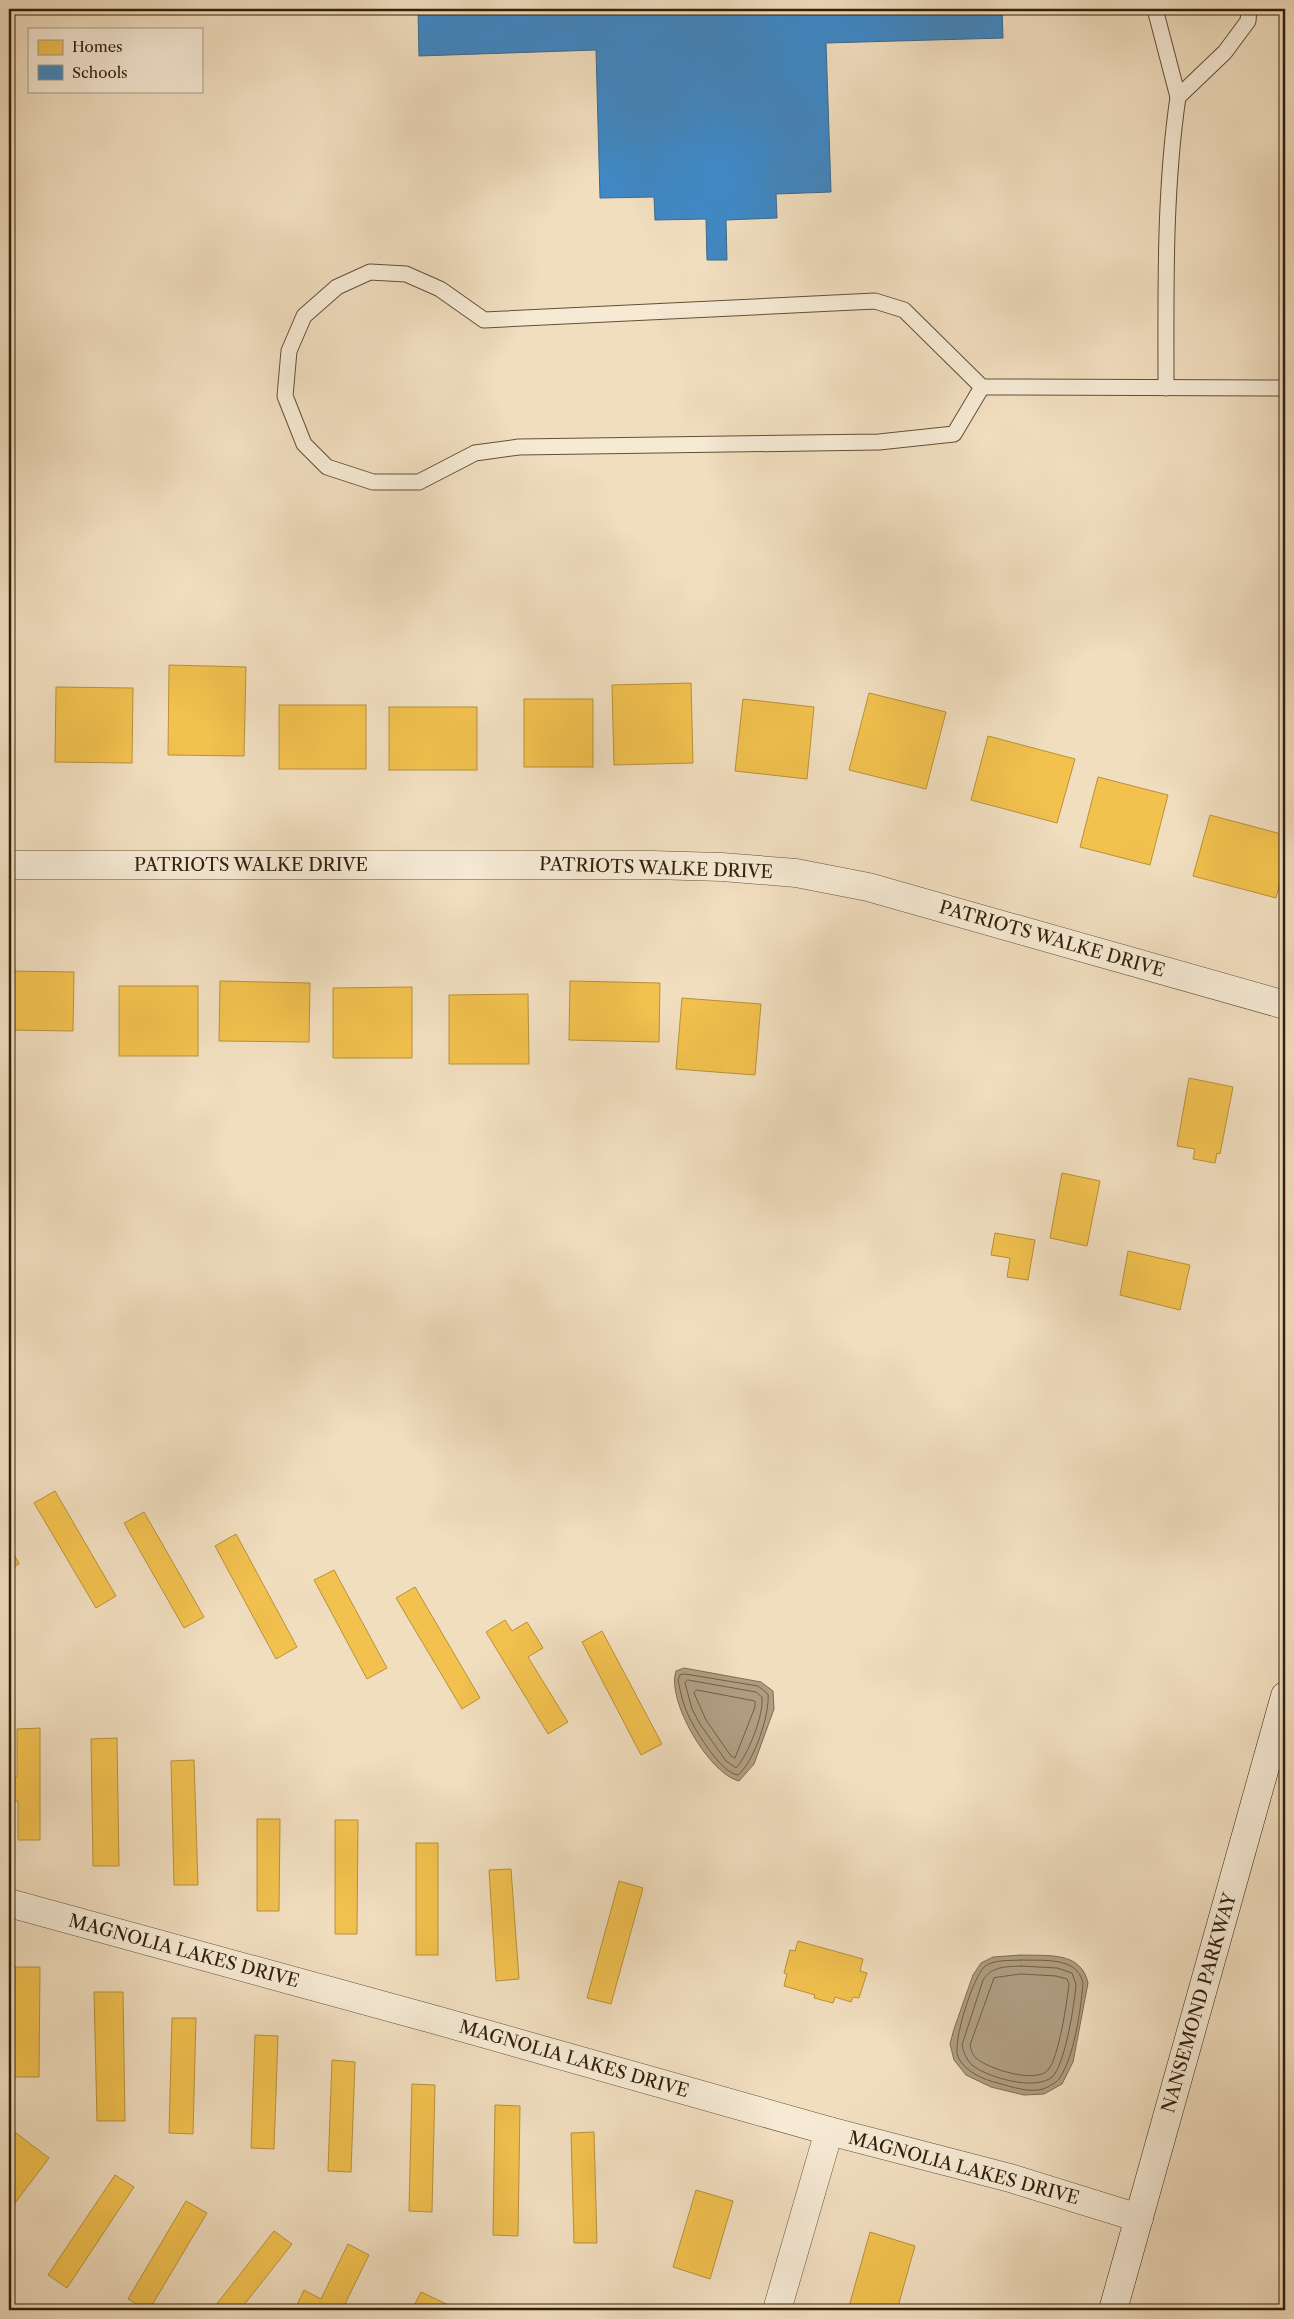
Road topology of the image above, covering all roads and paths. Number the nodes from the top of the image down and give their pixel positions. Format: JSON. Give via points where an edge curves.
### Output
{"nodes":[{"id":1,"x":1154,"y":9,"type":"edge"},
{"id":2,"x":1249,"y":9,"type":"edge"},
{"id":3,"x":1178,"y":97,"type":"junction"},
{"id":4,"x":982,"y":387,"type":"junction"},
{"id":5,"x":1166,"y":388,"type":"junction"},
{"id":6,"x":1285,"y":388,"type":"edge"},
{"id":7,"x":9,"y":865,"type":"edge"},
{"id":8,"x":1285,"y":1005,"type":"edge"},
{"id":9,"x":1285,"y":1696,"type":"edge"},
{"id":10,"x":9,"y":1902,"type":"edge"},
{"id":11,"x":829,"y":2131,"type":"junction"},
{"id":12,"x":1139,"y":2218,"type":"junction"},
{"id":13,"x":777,"y":2310,"type":"edge"},
{"id":14,"x":1113,"y":2310,"type":"edge"}],
"edges":[{"from":1,"to":3,"type":"lane"},
{"from":2,"to":3,"type":"lane","via":[[1248,21],[1225,52]]},
{"from":3,"to":5,"type":"lane","via":[[1170,148]]},
{"from":4,"to":4,"type":"lane","via":[[954,434],[879,442],[519,447],[475,453],[419,482],[374,482],[328,467],[304,444],[285,396],[289,350],[304,316],[337,287],[370,272],[406,274],[440,289],[484,320],[875,301],[904,310]]},
{"from":4,"to":5,"type":"lane"},
{"from":5,"to":6,"type":"lane"},
{"from":7,"to":8,"type":"street","name":"PATRIOTS WALKE DRIVE","via":[[652,865],[796,873],[868,887]]},
{"from":9,"to":12,"type":"street","name":"NANSEMOND PARKWAY"},
{"from":10,"to":11,"type":"street","name":"MAGNOLIA LAKES DRIVE"},
{"from":11,"to":12,"type":"street","name":"MAGNOLIA LAKES DRIVE","via":[[1010,2178]]},
{"from":11,"to":13,"type":"street"},
{"from":12,"to":14,"type":"street","name":"NANSEMOND PARKWAY"}]}
